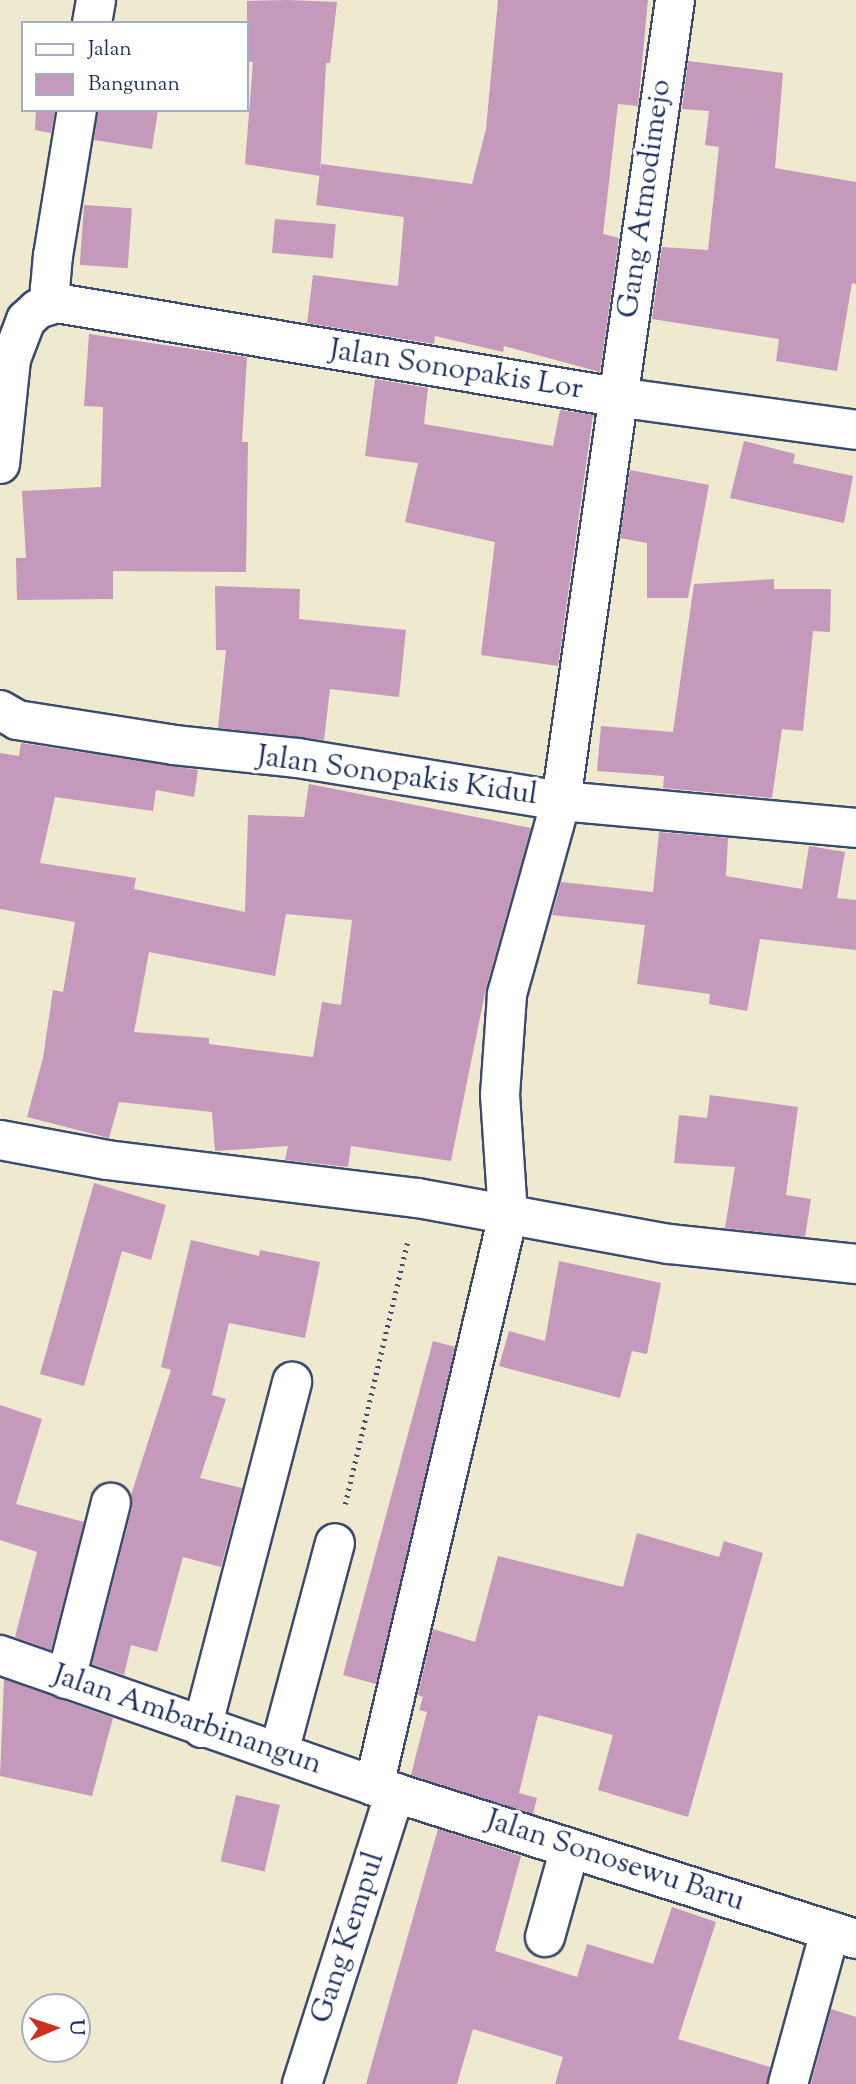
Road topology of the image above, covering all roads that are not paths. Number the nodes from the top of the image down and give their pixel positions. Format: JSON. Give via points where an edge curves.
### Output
{"nodes":[{"id":1,"x":96,"y":0,"type":"edge"},
{"id":2,"x":676,"y":0,"type":"edge"},
{"id":3,"x":92,"y":21,"type":"edge"},
{"id":4,"x":77,"y":112,"type":"edge"},
{"id":5,"x":57,"y":303,"type":"junction"},
{"id":6,"x":6,"y":359,"type":"edge"},
{"id":7,"x":616,"y":397,"type":"junction"},
{"id":8,"x":856,"y":430,"type":"edge"},
{"id":9,"x":0,"y":464,"type":"edge"},
{"id":10,"x":0,"y":710,"type":"edge"},
{"id":11,"x":561,"y":801,"type":"junction"},
{"id":12,"x":856,"y":828,"type":"edge"},
{"id":13,"x":0,"y":1140,"type":"edge"},
{"id":14,"x":508,"y":1215,"type":"junction"},
{"id":15,"x":856,"y":1264,"type":"edge"},
{"id":16,"x":292,"y":1381,"type":"dead end"},
{"id":17,"x":111,"y":1503,"type":"dead end"},
{"id":18,"x":335,"y":1543,"type":"road end"},
{"id":19,"x":0,"y":1655,"type":"edge"},
{"id":20,"x":66,"y":1679,"type":"junction"},
{"id":21,"x":202,"y":1728,"type":"junction"},
{"id":22,"x":279,"y":1752,"type":"junction"},
{"id":23,"x":385,"y":1789,"type":"junction"},
{"id":24,"x":570,"y":1848,"type":"junction"},
{"id":25,"x":843,"y":1935,"type":"edge"},
{"id":26,"x":545,"y":1937,"type":"dead end"},
{"id":27,"x":302,"y":2084,"type":"edge"},
{"id":28,"x":788,"y":2084,"type":"edge"}],
"edges":[{"from":1,"to":3,"type":"street"},
{"from":2,"to":7,"type":"street","name":"Gang Atmodimejo"},
{"from":4,"to":5,"type":"street","via":[[53,256],[50,289]]},
{"from":5,"to":6,"type":"street","via":[[38,309],[26,320]]},
{"from":5,"to":7,"type":"street","name":"Jalan Sonopakis Lor"},
{"from":6,"to":9,"type":"street"},
{"from":7,"to":8,"type":"street","name":"Jalan Sonopakis Lor"},
{"from":7,"to":11,"type":"street","name":"Jalan Sonopakis Kidul"},
{"from":10,"to":11,"type":"street","name":"Jalan Sonopakis Kidul","via":[[17,720],[186,747],[298,758]]},
{"from":11,"to":12,"type":"street"},
{"from":11,"to":14,"type":"street","name":"Gang Kempul","via":[[507,994],[500,1047]]},
{"from":13,"to":14,"type":"street","via":[[107,1160],[418,1198]]},
{"from":14,"to":15,"type":"street","via":[[669,1244]]},
{"from":14,"to":23,"type":"street","name":"Gang Kempul"},
{"from":16,"to":21,"type":"street"},
{"from":17,"to":20,"type":"street"},
{"from":18,"to":22,"type":"street"},
{"from":19,"to":20,"type":"street","name":"Jalan Ambarbinangun"},
{"from":20,"to":21,"type":"street","name":"Jalan Ambarbinangun"},
{"from":21,"to":22,"type":"street","name":"Jalan Ambarbinangun"},
{"from":22,"to":23,"type":"street","name":"Jalan Ambarbinangun"},
{"from":23,"to":24,"type":"street","name":"Jalan Sonosewu Baru"},
{"from":23,"to":27,"type":"street","name":"Gang Kempul"},
{"from":24,"to":25,"type":"street","name":"Jalan Sonosewu Baru"},
{"from":24,"to":26,"type":"street"},
{"from":25,"to":28,"type":"street"}]}
